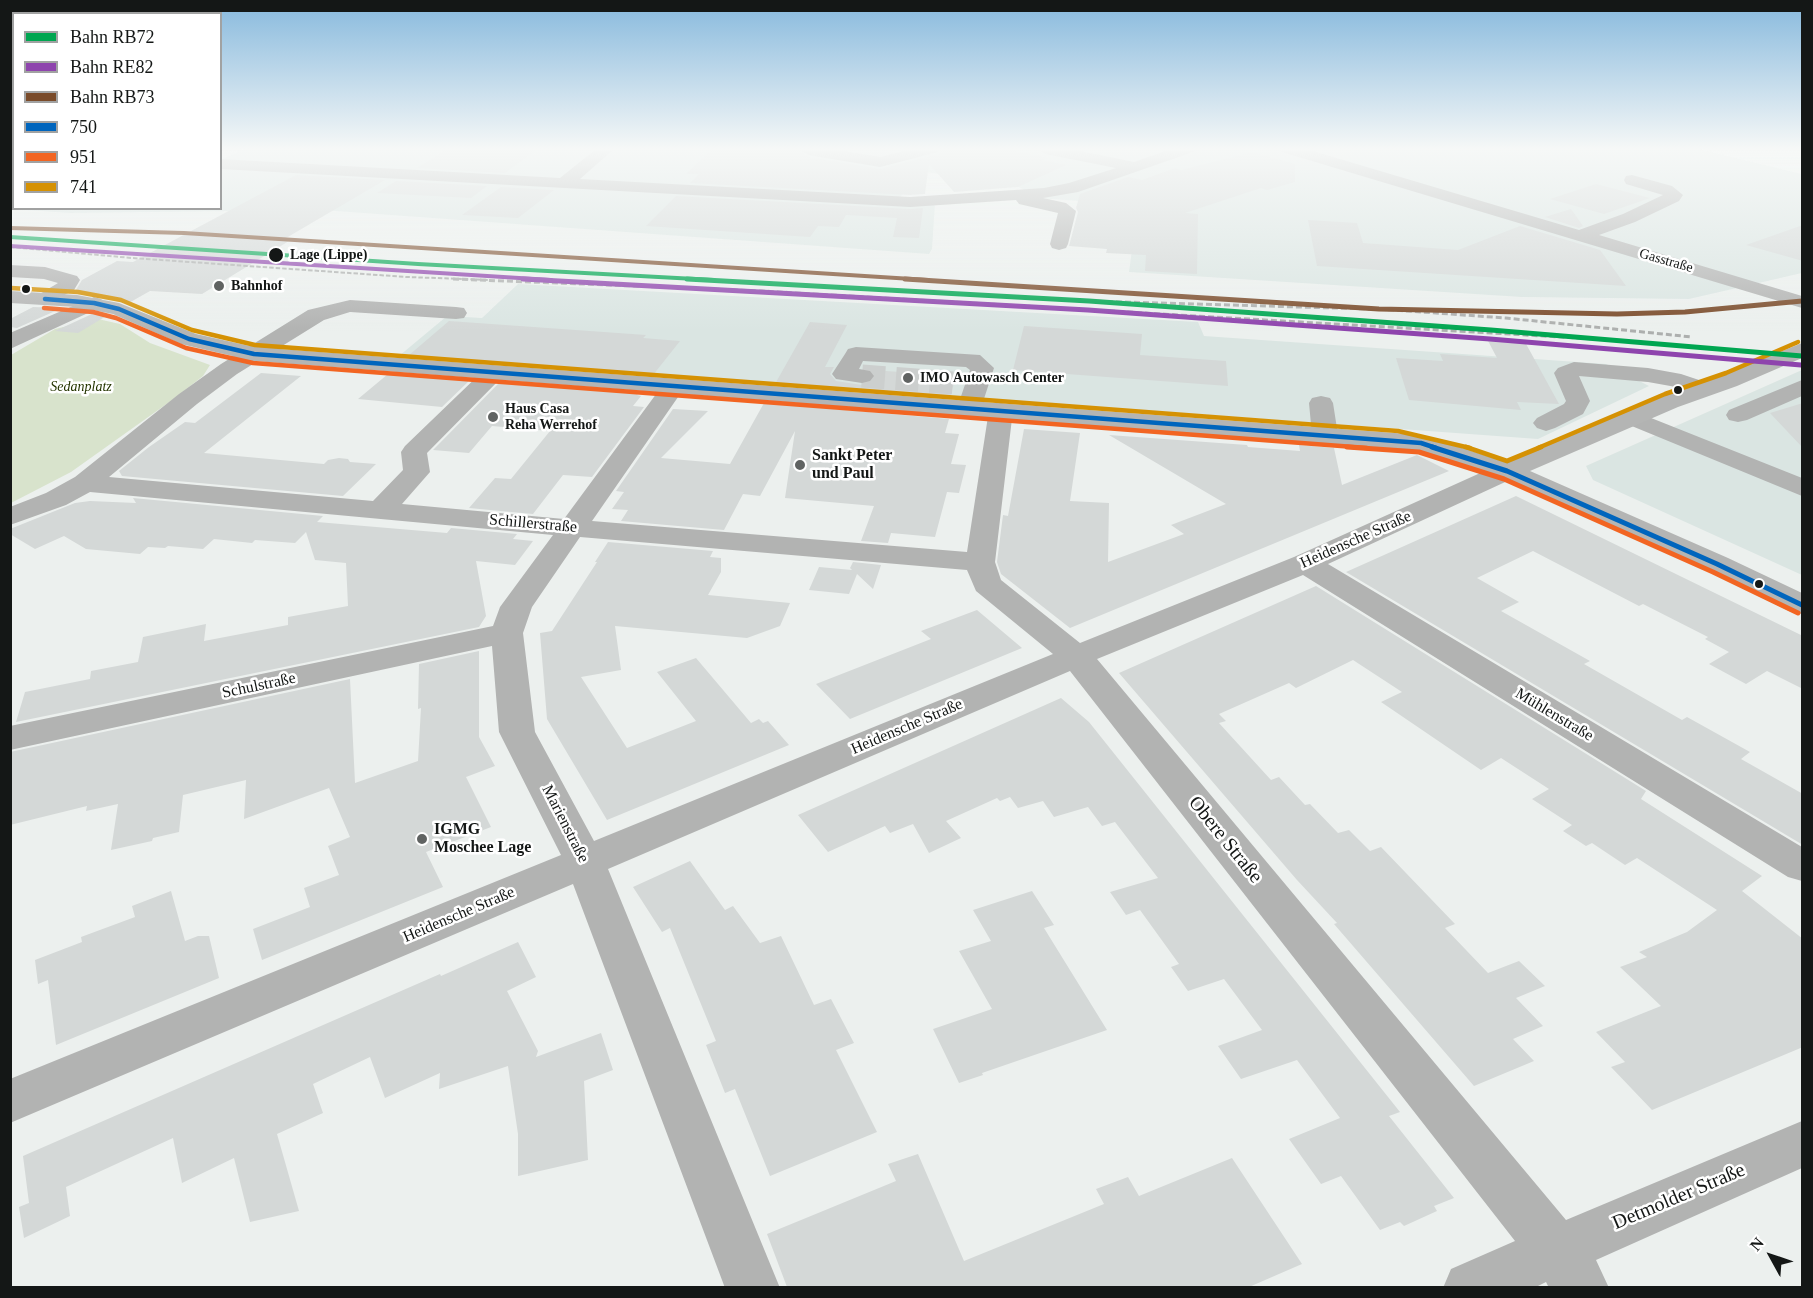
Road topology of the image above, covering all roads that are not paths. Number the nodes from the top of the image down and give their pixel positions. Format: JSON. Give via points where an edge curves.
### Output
{"nodes":[{"id":1,"x":1065,"y":210,"type":"edge"},
{"id":2,"x":1491,"y":210,"type":"edge"},
{"id":3,"x":1648,"y":210,"type":"edge"},
{"id":4,"x":1580,"y":236,"type":"junction"},
{"id":5,"x":1059,"y":244,"type":"dead end"},
{"id":6,"x":10,"y":271,"type":"edge"},
{"id":7,"x":10,"y":297,"type":"edge"},
{"id":8,"x":45,"y":299,"type":"junction"},
{"id":9,"x":1803,"y":302,"type":"edge"},
{"id":10,"x":94,"y":303,"type":"junction"},
{"id":11,"x":456,"y":313,"type":"dead end"},
{"id":12,"x":10,"y":342,"type":"edge"},
{"id":13,"x":1803,"y":350,"type":"edge"},
{"id":14,"x":254,"y":354,"type":"junction"},
{"id":15,"x":1578,"y":357,"type":"dead end"},
{"id":16,"x":493,"y":374,"type":"junction"},
{"id":17,"x":862,"y":375,"type":"tunnel mouth"},
{"id":18,"x":1729,"y":381,"type":"junction"},
{"id":19,"x":954,"y":383,"type":"tunnel mouth"},
{"id":20,"x":978,"y":385,"type":"junction"},
{"id":21,"x":673,"y":387,"type":"junction"},
{"id":22,"x":1803,"y":387,"type":"edge"},
{"id":23,"x":1703,"y":389,"type":"junction"},
{"id":24,"x":1321,"y":403,"type":"dead end"},
{"id":25,"x":969,"y":408,"type":"junction"},
{"id":26,"x":1001,"y":410,"type":"junction"},
{"id":27,"x":1738,"y":415,"type":"dead end"},
{"id":28,"x":1631,"y":417,"type":"junction"},
{"id":29,"x":1546,"y":423,"type":"dead end"},
{"id":30,"x":1325,"y":435,"type":"junction"},
{"id":31,"x":1507,"y":471,"type":"junction"},
{"id":32,"x":85,"y":483,"type":"junction"},
{"id":33,"x":1803,"y":488,"type":"edge"},
{"id":34,"x":380,"y":510,"type":"junction"},
{"id":35,"x":10,"y":517,"type":"edge"},
{"id":36,"x":571,"y":528,"type":"junction"},
{"id":37,"x":980,"y":562,"type":"junction"},
{"id":38,"x":1305,"y":563,"type":"junction"},
{"id":39,"x":1803,"y":605,"type":"edge"},
{"id":40,"x":507,"y":633,"type":"junction"},
{"id":41,"x":1076,"y":656,"type":"junction"},
{"id":42,"x":10,"y":738,"type":"edge"},
{"id":43,"x":585,"y":862,"type":"junction"},
{"id":44,"x":1803,"y":866,"type":"edge"},
{"id":45,"x":10,"y":1102,"type":"edge"},
{"id":46,"x":1803,"y":1144,"type":"edge"},
{"id":47,"x":1569,"y":1269,"type":"edge"},
{"id":48,"x":753,"y":1287,"type":"edge"},
{"id":49,"x":1470,"y":1287,"type":"edge"}],
"edges":[{"from":1,"to":5,"type":"street"},
{"from":2,"to":4,"type":"street","name":"Gasstraße"},
{"from":3,"to":4,"type":"street"},
{"from":4,"to":9,"type":"street","name":"Gasstraße"},
{"from":6,"to":8,"type":"street","via":[[45,273],[70,280],[68,286]]},
{"from":7,"to":8,"type":"main road"},
{"from":8,"to":10,"type":"main road"},
{"from":10,"to":12,"type":"street"},
{"from":10,"to":14,"type":"main road","via":[[138,315],[189,339]]},
{"from":11,"to":14,"type":"street","via":[[338,307],[316,315]]},
{"from":13,"to":18,"type":"main road","name":"Heidensche Straße"},
{"from":14,"to":16,"type":"main road"},
{"from":14,"to":32,"type":"street","via":[[188,399]]},
{"from":15,"to":18,"type":"street","via":[[1686,366]]},
{"from":16,"to":21,"type":"main road"},
{"from":16,"to":34,"type":"street","via":[[414,452],[417,472]]},
{"from":17,"to":20,"type":"street","via":[[844,374],[856,354],[972,360],[982,368]]},
{"from":18,"to":23,"type":"main road","name":"Heidensche Straße"},
{"from":19,"to":20,"type":"street"},
{"from":20,"to":25,"type":"street"},
{"from":21,"to":25,"type":"main road"},
{"from":21,"to":36,"type":"street","name":"Marienstraße"},
{"from":22,"to":27,"type":"street"},
{"from":23,"to":28,"type":"main road","name":"Heidensche Straße"},
{"from":23,"to":29,"type":"street","via":[[1648,375],[1574,369],[1566,373],[1578,401],[1574,409]]},
{"from":24,"to":30,"type":"street"},
{"from":25,"to":26,"type":"main road"},
{"from":26,"to":30,"type":"main road"},
{"from":26,"to":37,"type":"street"},
{"from":28,"to":31,"type":"main road","name":"Heidensche Straße"},
{"from":28,"to":33,"type":"street"},
{"from":30,"to":31,"type":"main road","via":[[1421,443]]},
{"from":31,"to":38,"type":"street","name":"Heidensche Straße"},
{"from":31,"to":39,"type":"main road"},
{"from":32,"to":34,"type":"street","name":"Schillerstraße"},
{"from":32,"to":35,"type":"street"},
{"from":34,"to":36,"type":"street","name":"Schillerstraße"},
{"from":36,"to":37,"type":"street","name":"Schillerstraße"},
{"from":36,"to":40,"type":"street","name":"Marienstraße","via":[[516,607]]},
{"from":37,"to":41,"type":"street","name":"Obere Straße","via":[[987,584]]},
{"from":38,"to":41,"type":"street","name":"Heidensche Straße"},
{"from":38,"to":44,"type":"street","name":"Mühlenstraße"},
{"from":40,"to":42,"type":"street","name":"Schulstraße"},
{"from":40,"to":43,"type":"street","name":"Marienstraße","via":[[517,732]]},
{"from":41,"to":43,"type":"street","name":"Heidensche Straße"},
{"from":41,"to":47,"type":"street","name":"Obere Straße"},
{"from":43,"to":45,"type":"street","name":"Heidensche Straße"},
{"from":43,"to":48,"type":"street","name":"Marienstraße"},
{"from":46,"to":47,"type":"street","name":"Detmolder Straße"},
{"from":47,"to":49,"type":"street","name":"Detmolder Straße"}]}
